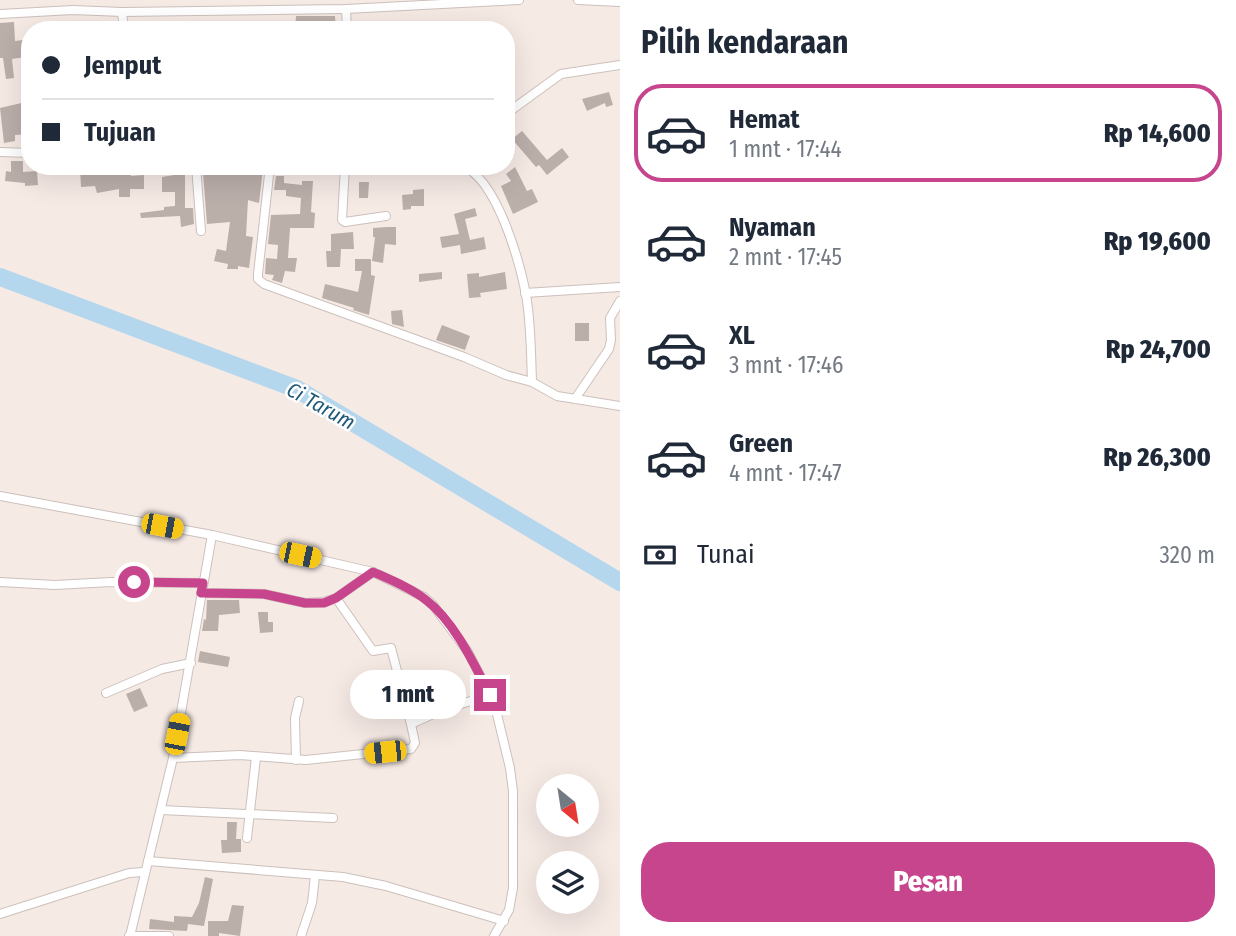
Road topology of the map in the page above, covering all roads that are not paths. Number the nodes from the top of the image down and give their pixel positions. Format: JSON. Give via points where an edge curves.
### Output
{"nodes":[{"id":1,"x":519,"y":0,"type":"edge"},
{"id":2,"x":578,"y":0,"type":"edge"},
{"id":3,"x":620,"y":2,"type":"edge"},
{"id":4,"x":346,"y":9,"type":"junction"},
{"id":5,"x":122,"y":12,"type":"junction"},
{"id":6,"x":0,"y":14,"type":"edge"},
{"id":7,"x":123,"y":21,"type":"edge"},
{"id":8,"x":347,"y":21,"type":"edge"},
{"id":9,"x":620,"y":65,"type":"edge"},
{"id":10,"x":515,"y":107,"type":"edge"},
{"id":11,"x":0,"y":152,"type":"edge"},
{"id":12,"x":21,"y":153,"type":"edge"},
{"id":13,"x":197,"y":175,"type":"edge"},
{"id":14,"x":269,"y":175,"type":"edge"},
{"id":15,"x":344,"y":175,"type":"edge"},
{"id":16,"x":478,"y":175,"type":"edge"},
{"id":17,"x":386,"y":216,"type":"dead end"},
{"id":18,"x":201,"y":231,"type":"dead end"},
{"id":19,"x":620,"y":287,"type":"edge"},
{"id":20,"x":526,"y":293,"type":"junction"},
{"id":21,"x":620,"y":300,"type":"edge"},
{"id":22,"x":532,"y":382,"type":"junction"},
{"id":23,"x":575,"y":399,"type":"junction"},
{"id":24,"x":620,"y":406,"type":"edge"},
{"id":25,"x":0,"y":496,"type":"edge"},
{"id":26,"x":212,"y":536,"type":"junction"},
{"id":27,"x":373,"y":572,"type":"junction"},
{"id":28,"x":0,"y":582,"type":"edge"},
{"id":29,"x":203,"y":583,"type":"junction"},
{"id":30,"x":201,"y":593,"type":"junction"},
{"id":31,"x":336,"y":598,"type":"junction"},
{"id":32,"x":191,"y":663,"type":"junction"},
{"id":33,"x":107,"y":693,"type":"dead end"},
{"id":34,"x":490,"y":695,"type":"junction"},
{"id":35,"x":299,"y":701,"type":"dead end"},
{"id":36,"x":411,"y":724,"type":"junction"},
{"id":37,"x":256,"y":757,"type":"junction"},
{"id":38,"x":173,"y":758,"type":"junction"},
{"id":39,"x":296,"y":760,"type":"junction"},
{"id":40,"x":161,"y":810,"type":"junction"},
{"id":41,"x":248,"y":816,"type":"junction"},
{"id":42,"x":333,"y":818,"type":"dead end"},
{"id":43,"x":247,"y":838,"type":"dead end"},
{"id":44,"x":148,"y":861,"type":"junction"},
{"id":45,"x":144,"y":872,"type":"junction"},
{"id":46,"x":315,"y":876,"type":"junction"},
{"id":47,"x":0,"y":914,"type":"edge"},
{"id":48,"x":504,"y":921,"type":"junction"},
{"id":49,"x":130,"y":936,"type":"edge"},
{"id":50,"x":169,"y":936,"type":"edge"},
{"id":51,"x":301,"y":936,"type":"edge"},
{"id":52,"x":494,"y":936,"type":"edge"}],
"edges":[{"from":1,"to":4,"type":"street"},
{"from":2,"to":3,"type":"street"},
{"from":4,"to":5,"type":"street"},
{"from":4,"to":8,"type":"street"},
{"from":5,"to":6,"type":"street"},
{"from":5,"to":7,"type":"street"},
{"from":9,"to":10,"type":"street","via":[[561,74]]},
{"from":11,"to":12,"type":"street"},
{"from":13,"to":18,"type":"street"},
{"from":14,"to":22,"type":"street","via":[[258,274],[264,284]]},
{"from":15,"to":17,"type":"street","via":[[342,220]]},
{"from":16,"to":20,"type":"street","via":[[492,196]]},
{"from":19,"to":20,"type":"street"},
{"from":20,"to":22,"type":"street"},
{"from":21,"to":23,"type":"street","via":[[610,318],[609,349]]},
{"from":22,"to":23,"type":"street","via":[[557,396]]},
{"from":23,"to":24,"type":"street"},
{"from":25,"to":26,"type":"street"},
{"from":26,"to":27,"type":"street"},
{"from":26,"to":29,"type":"street"},
{"from":27,"to":31,"type":"street"},
{"from":27,"to":34,"type":"street","via":[[433,606],[468,652]]},
{"from":28,"to":29,"type":"street"},
{"from":29,"to":30,"type":"street"},
{"from":30,"to":31,"type":"street","via":[[264,594],[305,603]]},
{"from":30,"to":32,"type":"street"},
{"from":31,"to":36,"type":"street","via":[[373,651],[391,648]]},
{"from":32,"to":33,"type":"street","via":[[162,668]]},
{"from":32,"to":38,"type":"street"},
{"from":34,"to":36,"type":"street"},
{"from":34,"to":48,"type":"street","via":[[513,791],[513,888]]},
{"from":35,"to":39,"type":"street"},
{"from":36,"to":39,"type":"street","via":[[415,743],[411,749]]},
{"from":37,"to":38,"type":"street"},
{"from":37,"to":39,"type":"street"},
{"from":37,"to":41,"type":"street"},
{"from":38,"to":40,"type":"street"},
{"from":40,"to":41,"type":"street"},
{"from":40,"to":44,"type":"street"},
{"from":41,"to":42,"type":"street"},
{"from":41,"to":43,"type":"street"},
{"from":44,"to":45,"type":"street"},
{"from":44,"to":46,"type":"street"},
{"from":45,"to":47,"type":"street"},
{"from":45,"to":49,"type":"street"},
{"from":46,"to":48,"type":"street","via":[[386,886]]},
{"from":46,"to":51,"type":"street"},
{"from":48,"to":52,"type":"street"},
{"from":49,"to":50,"type":"street"}]}
